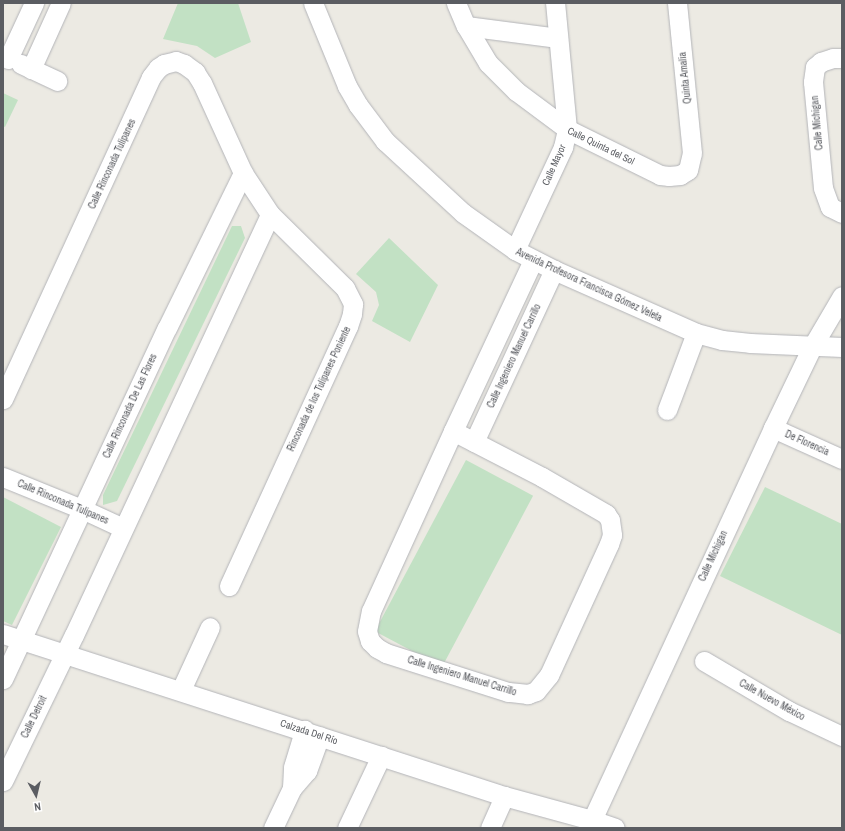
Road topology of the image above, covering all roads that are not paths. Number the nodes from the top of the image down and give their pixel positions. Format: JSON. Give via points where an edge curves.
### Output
{"nodes":[{"id":1,"x":34,"y":3,"type":"edge"},
{"id":2,"x":62,"y":3,"type":"edge"},
{"id":3,"x":313,"y":3,"type":"edge"},
{"id":4,"x":456,"y":3,"type":"edge"},
{"id":5,"x":555,"y":3,"type":"edge"},
{"id":6,"x":677,"y":3,"type":"edge"},
{"id":7,"x":466,"y":26,"type":"junction"},
{"id":8,"x":558,"y":38,"type":"junction"},
{"id":9,"x":6,"y":58,"type":"edge"},
{"id":10,"x":842,"y":58,"type":"edge"},
{"id":11,"x":31,"y":69,"type":"junction"},
{"id":12,"x":57,"y":81,"type":"dead end"},
{"id":13,"x":567,"y":130,"type":"junction"},
{"id":14,"x":692,"y":153,"type":"joint"},
{"id":15,"x":243,"y":173,"type":"junction"},
{"id":16,"x":836,"y":210,"type":"edge"},
{"id":17,"x":270,"y":214,"type":"junction"},
{"id":18,"x":515,"y":250,"type":"junction"},
{"id":19,"x":533,"y":260,"type":"junction"},
{"id":20,"x":554,"y":270,"type":"junction"},
{"id":21,"x":842,"y":296,"type":"edge"},
{"id":22,"x":696,"y":333,"type":"junction"},
{"id":23,"x":812,"y":347,"type":"junction"},
{"id":24,"x":842,"y":347,"type":"edge"},
{"id":25,"x":3,"y":399,"type":"edge"},
{"id":26,"x":667,"y":410,"type":"dead end"},
{"id":27,"x":773,"y":428,"type":"junction"},
{"id":28,"x":453,"y":431,"type":"junction"},
{"id":29,"x":474,"y":442,"type":"junction"},
{"id":30,"x":842,"y":459,"type":"edge"},
{"id":31,"x":3,"y":476,"type":"edge"},
{"id":32,"x":82,"y":509,"type":"junction"},
{"id":33,"x":123,"y":528,"type":"junction"},
{"id":34,"x":229,"y":586,"type":"dead end"},
{"id":35,"x":210,"y":627,"type":"dead end"},
{"id":36,"x":12,"y":637,"type":"edge"},
{"id":37,"x":64,"y":654,"type":"junction"},
{"id":38,"x":704,"y":661,"type":"dead end"},
{"id":39,"x":3,"y":679,"type":"edge"},
{"id":40,"x":181,"y":690,"type":"junction"},
{"id":41,"x":312,"y":733,"type":"junction"},
{"id":42,"x":842,"y":736,"type":"edge"},
{"id":43,"x":381,"y":756,"type":"junction"},
{"id":44,"x":3,"y":781,"type":"edge"},
{"id":45,"x":504,"y":796,"type":"junction"},
{"id":46,"x":592,"y":820,"type":"junction"},
{"id":47,"x":273,"y":828,"type":"edge"},
{"id":48,"x":347,"y":828,"type":"edge"},
{"id":49,"x":490,"y":828,"type":"edge"},
{"id":50,"x":615,"y":828,"type":"edge"}],
"edges":[{"from":1,"to":9,"type":"street"},
{"from":2,"to":11,"type":"street"},
{"from":3,"to":18,"type":"street","name":"Avenida Profesora Francisca Gómez Veleta","via":[[347,86],[385,141],[463,213]]},
{"from":4,"to":7,"type":"street","name":"Calle Quinta del Sol"},
{"from":5,"to":8,"type":"street","name":"Calle Mayor"},
{"from":6,"to":14,"type":"street","name":"Quinta Amalia"},
{"from":7,"to":8,"type":"street"},
{"from":7,"to":13,"type":"street","name":"Calle Quinta del Sol","via":[[488,63],[516,91]]},
{"from":8,"to":13,"type":"street","name":"Calle Mayor"},
{"from":9,"to":11,"type":"street"},
{"from":10,"to":16,"type":"street","name":"Calle Míchigan","via":[[821,62],[815,67],[813,75],[823,188]]},
{"from":11,"to":12,"type":"street"},
{"from":13,"to":14,"type":"street","name":"Calle Quinta del Sol","via":[[660,175],[680,175],[688,170]]},
{"from":13,"to":18,"type":"street","name":"Calle Mayor","via":[[563,147]]},
{"from":15,"to":17,"type":"street","name":"Rinconada de los Tulipanes Poniente"},
{"from":15,"to":25,"type":"street","name":"Calle Rinconada Tulipanes","via":[[195,72],[176,61],[158,68]]},
{"from":15,"to":32,"type":"street","name":"Calle Rinconada De Las Flores"},
{"from":17,"to":33,"type":"street"},
{"from":17,"to":34,"type":"street","name":"Rinconada de los Tulipanes Poniente","via":[[345,288],[352,304],[352,314]]},
{"from":18,"to":19,"type":"street","name":"Avenida Profesora Francisca Gómez Veleta"},
{"from":19,"to":20,"type":"street","name":"Avenida Profesora Francisca Gómez Veleta"},
{"from":19,"to":28,"type":"street","name":"Calle Ingeniero Manuel Carrillo"},
{"from":20,"to":22,"type":"street","name":"Avenida Profesora Francisca Gómez Veleta"},
{"from":20,"to":29,"type":"street","name":"Calle Ingeniero Manuel Carrillo"},
{"from":21,"to":23,"type":"street","name":"Calle Míchigan"},
{"from":22,"to":23,"type":"street","name":"Avenida Profesora Francisca Gómez Veleta","via":[[722,340]]},
{"from":22,"to":26,"type":"street"},
{"from":23,"to":24,"type":"street","name":"Avenida Profesora Francisca Gómez Veleta"},
{"from":23,"to":27,"type":"street","name":"Calle Míchigan"},
{"from":27,"to":30,"type":"street","name":"De Florencia"},
{"from":27,"to":46,"type":"street","name":"Calle Míchigan"},
{"from":28,"to":29,"type":"street","name":"Calle Ingeniero Manuel Carrillo"},
{"from":28,"to":29,"type":"street","name":"Calle Ingeniero Manuel Carrillo","via":[[371,611],[367,631],[370,641],[386,653],[508,692],[528,694],[536,691],[549,674],[609,544],[612,535],[610,520],[606,514],[542,477]]},
{"from":31,"to":32,"type":"street","name":"Calle Rinconada Tulipanes"},
{"from":32,"to":33,"type":"street","name":"Calle Rinconada Tulipanes"},
{"from":32,"to":36,"type":"street","name":"Calle Rinconada De Las Flores"},
{"from":33,"to":37,"type":"street"},
{"from":35,"to":40,"type":"street"},
{"from":36,"to":37,"type":"street","name":"Calzada Del Río"},
{"from":36,"to":39,"type":"street"},
{"from":37,"to":40,"type":"street","name":"Calzada Del Río"},
{"from":37,"to":44,"type":"street","name":"Calle Detroit"},
{"from":38,"to":42,"type":"street","name":"Calle Nuevo México","via":[[789,711]]},
{"from":40,"to":41,"type":"street","name":"Calzada Del Río"},
{"from":41,"to":43,"type":"street","name":"Calzada Del Río"},
{"from":41,"to":47,"type":"street","via":[[307,771],[292,788]]},
{"from":43,"to":45,"type":"street","name":"Calzada Del Río"},
{"from":43,"to":48,"type":"street"},
{"from":45,"to":46,"type":"street","name":"Calzada Del Río"},
{"from":45,"to":49,"type":"street"},
{"from":46,"to":50,"type":"street","name":"Calzada Del Río"}]}
